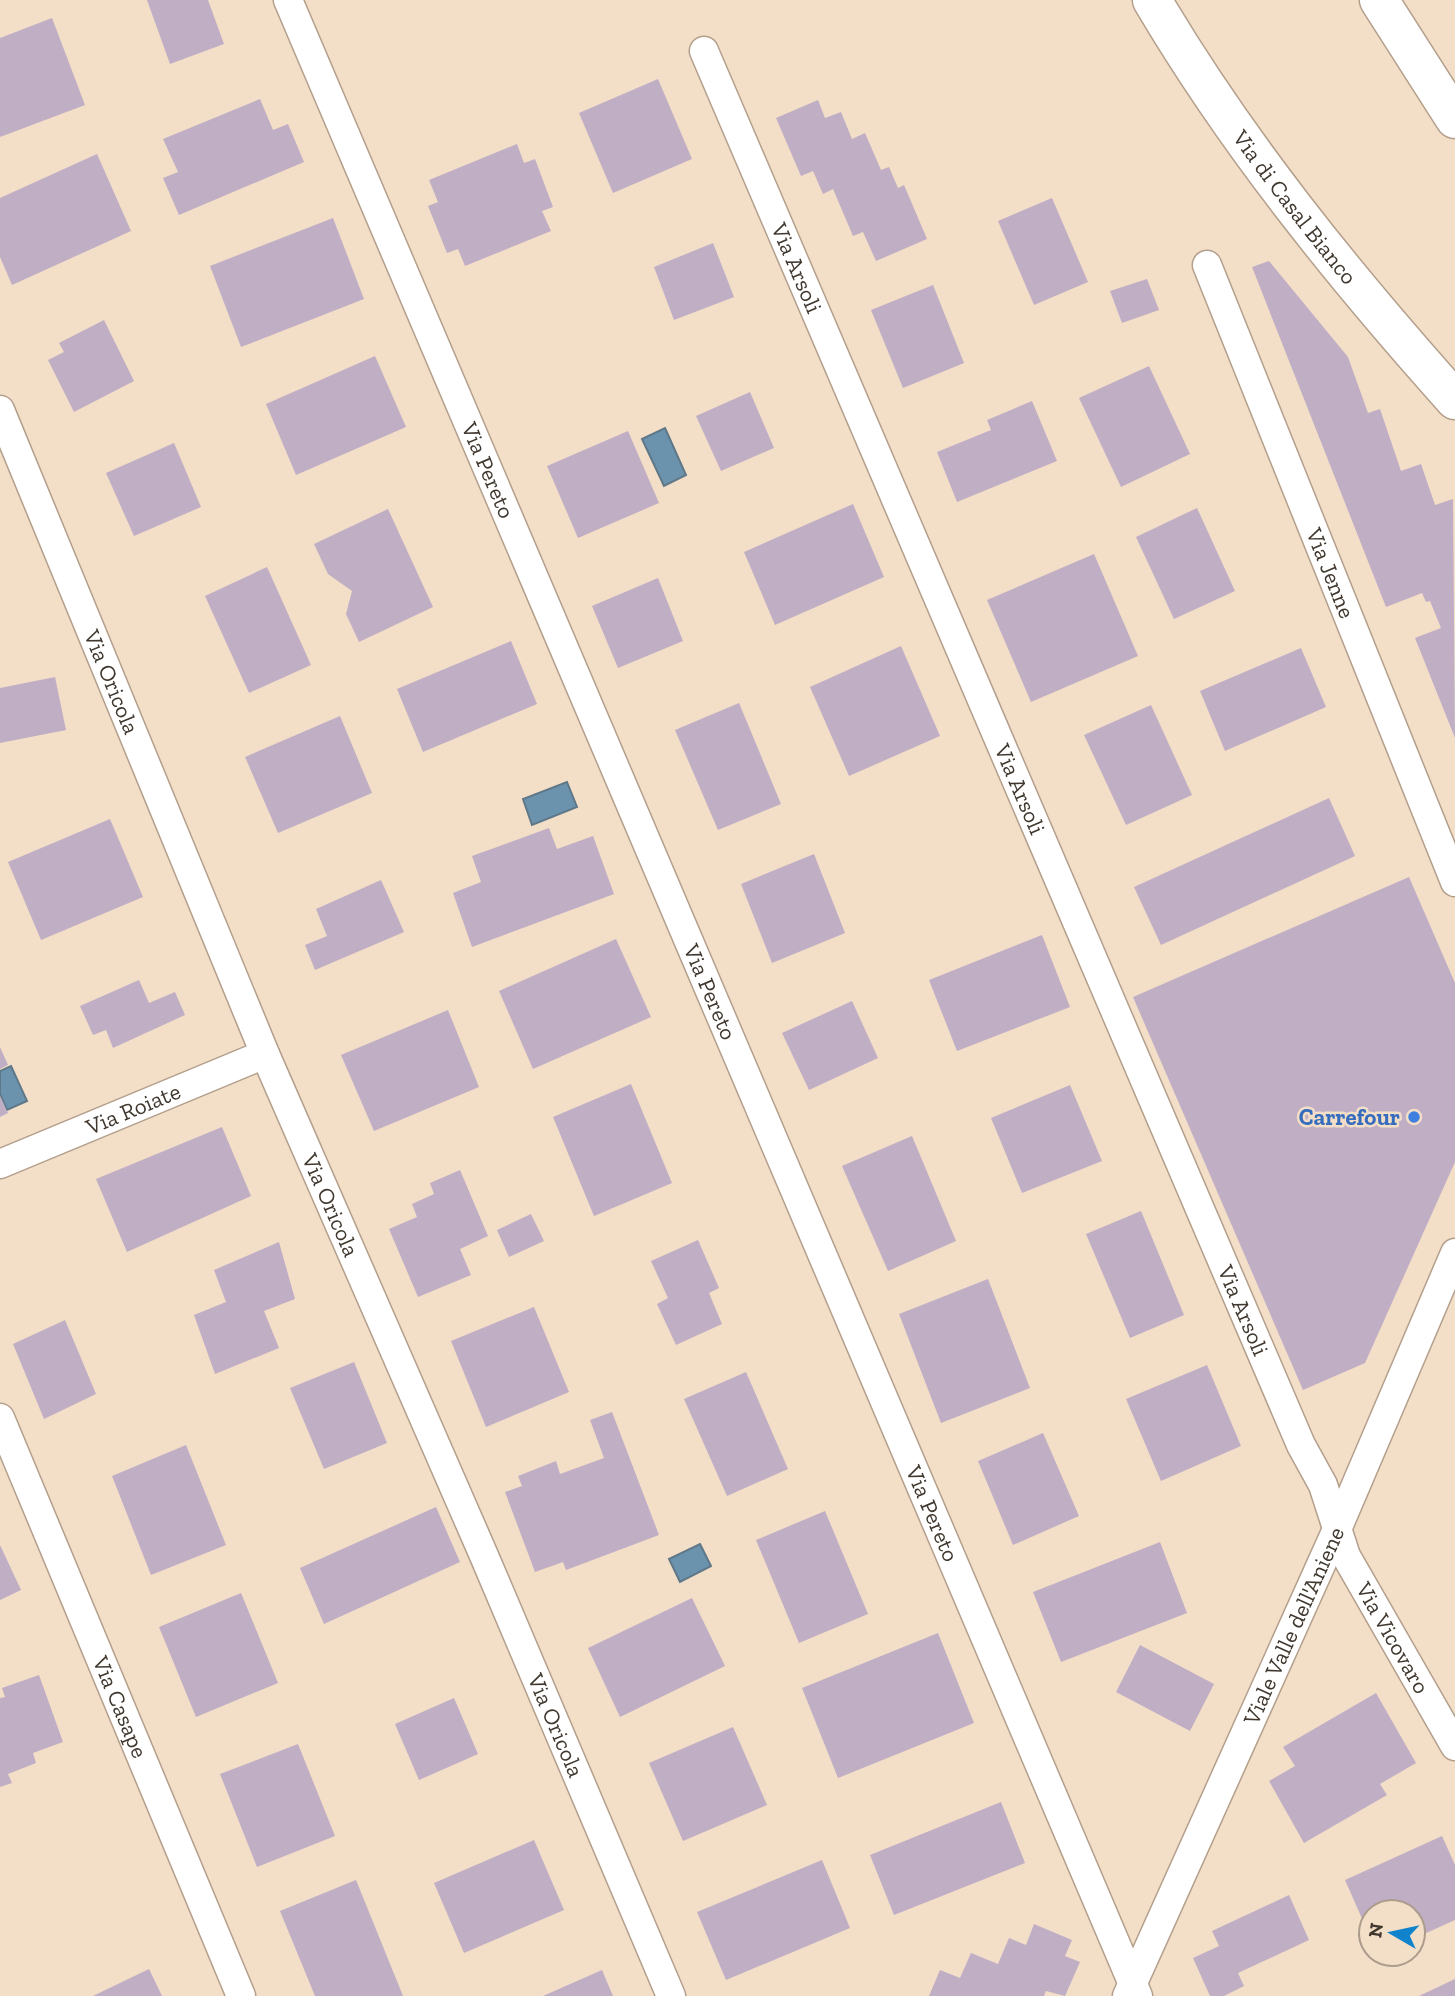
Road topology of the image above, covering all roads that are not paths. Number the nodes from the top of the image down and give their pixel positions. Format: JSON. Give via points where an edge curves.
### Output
{"nodes":[{"id":1,"x":288,"y":0,"type":"edge"},
{"id":2,"x":1152,"y":0,"type":"edge"},
{"id":3,"x":1378,"y":0,"type":"edge"},
{"id":4,"x":704,"y":51,"type":"dead end"},
{"id":5,"x":1455,"y":119,"type":"edge"},
{"id":6,"x":1207,"y":265,"type":"dead end"},
{"id":7,"x":1455,"y":400,"type":"edge"},
{"id":8,"x":0,"y":410,"type":"edge"},
{"id":9,"x":1455,"y":882,"type":"edge"},
{"id":10,"x":265,"y":1054,"type":"junction"},
{"id":11,"x":0,"y":1164,"type":"edge"},
{"id":12,"x":1455,"y":1253,"type":"edge"},
{"id":13,"x":0,"y":1418,"type":"edge"},
{"id":14,"x":11,"y":1474,"type":"edge"},
{"id":15,"x":1338,"y":1527,"type":"junction"},
{"id":16,"x":1455,"y":1746,"type":"edge"},
{"id":17,"x":1133,"y":1992,"type":"edge"},
{"id":18,"x":241,"y":1996,"type":"edge"},
{"id":19,"x":671,"y":1996,"type":"edge"}],
"edges":[{"from":1,"to":17,"type":"street","name":"Via Pereto"},
{"from":2,"to":7,"type":"main road","name":"Via di Casal Bianco","via":[[1208,90],[1268,172]]},
{"from":3,"to":5,"type":"main road"},
{"from":4,"to":15,"type":"street","name":"Via Arsoli"},
{"from":6,"to":9,"type":"street","name":"Via Jenne"},
{"from":8,"to":10,"type":"street","name":"Via Oricola"},
{"from":10,"to":11,"type":"street","name":"Via Roiate"},
{"from":10,"to":19,"type":"street","name":"Via Oricola"},
{"from":12,"to":15,"type":"street","name":"Viale Valle dell'Aniene"},
{"from":13,"to":14,"type":"street","name":"Via Casape"},
{"from":14,"to":18,"type":"street","name":"Via Casape"},
{"from":15,"to":16,"type":"street","name":"Via Vicovaro","via":[[1346,1556]]},
{"from":15,"to":17,"type":"street","name":"Viale Valle dell'Aniene"}]}
